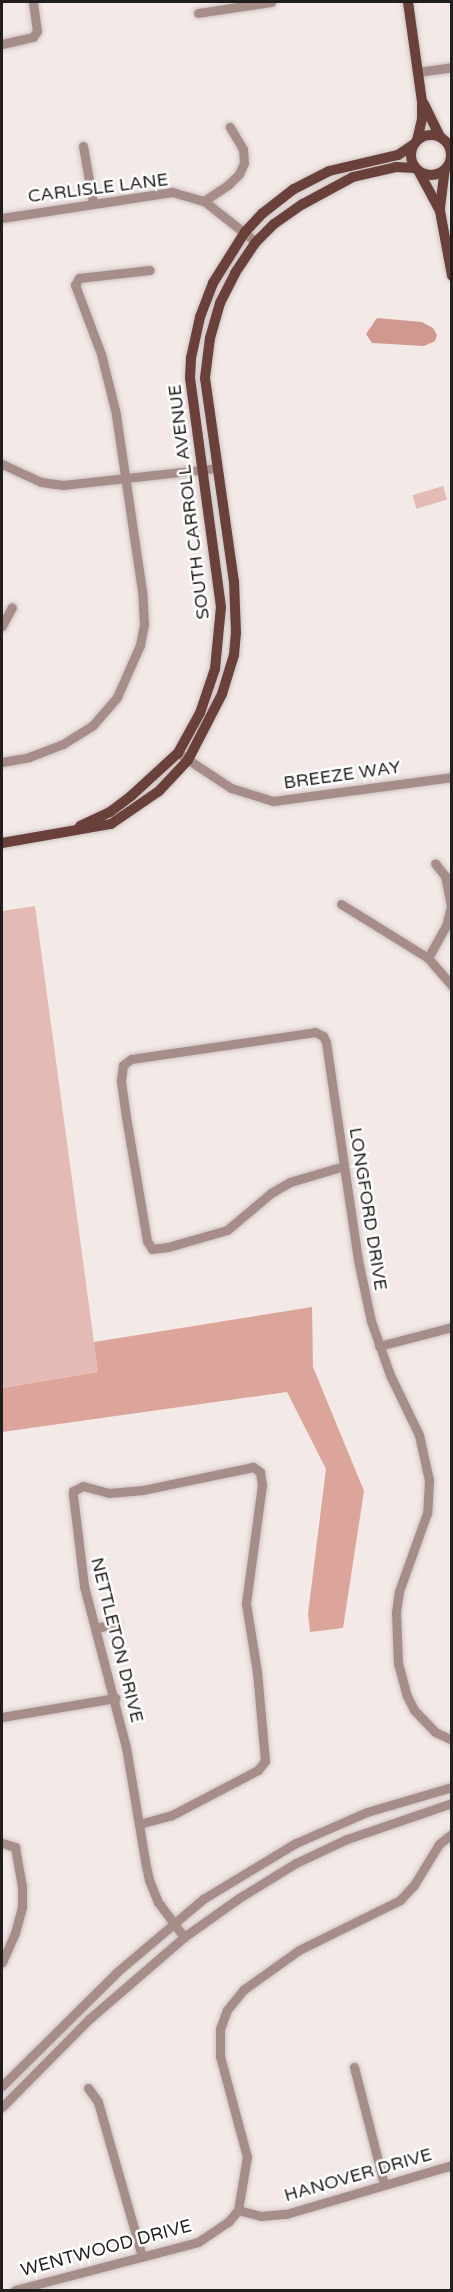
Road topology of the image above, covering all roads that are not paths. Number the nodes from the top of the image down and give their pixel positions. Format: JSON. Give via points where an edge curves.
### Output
{"nodes":[{"id":1,"x":33,"y":2,"type":"edge"},
{"id":2,"x":271,"y":2,"type":"edge"},
{"id":3,"x":408,"y":2,"type":"edge"},
{"id":4,"x":198,"y":13,"type":"dead end"},
{"id":5,"x":2,"y":44,"type":"edge"},
{"id":6,"x":452,"y":67,"type":"edge"},
{"id":7,"x":418,"y":72,"type":"junction"},
{"id":8,"x":422,"y":101,"type":"junction"},
{"id":9,"x":230,"y":127,"type":"dead end"},
{"id":10,"x":446,"y":140,"type":"edge"},
{"id":11,"x":415,"y":142,"type":"junction"},
{"id":12,"x":83,"y":146,"type":"dead end"},
{"id":13,"x":448,"y":166,"type":"edge"},
{"id":14,"x":417,"y":170,"type":"junction"},
{"id":15,"x":204,"y":201,"type":"junction"},
{"id":16,"x":93,"y":203,"type":"junction"},
{"id":17,"x":440,"y":211,"type":"junction"},
{"id":18,"x":2,"y":218,"type":"edge"},
{"id":19,"x":245,"y":232,"type":"junction"},
{"id":20,"x":256,"y":242,"type":"junction"},
{"id":21,"x":150,"y":270,"type":"dead end"},
{"id":22,"x":452,"y":276,"type":"edge"},
{"id":23,"x":2,"y":464,"type":"edge"},
{"id":24,"x":216,"y":468,"type":"junction"},
{"id":25,"x":202,"y":471,"type":"junction"},
{"id":26,"x":125,"y":479,"type":"junction"},
{"id":27,"x":12,"y":607,"type":"dead end"},
{"id":28,"x":2,"y":626,"type":"edge"},
{"id":29,"x":178,"y":753,"type":"junction"},
{"id":30,"x":188,"y":760,"type":"junction"},
{"id":31,"x":2,"y":762,"type":"edge"},
{"id":32,"x":452,"y":777,"type":"edge"},
{"id":33,"x":63,"y":833,"type":"junction"},
{"id":34,"x":2,"y":843,"type":"edge"},
{"id":35,"x":435,"y":863,"type":"dead end"},
{"id":36,"x":341,"y":904,"type":"dead end"},
{"id":37,"x":428,"y":958,"type":"junction"},
{"id":38,"x":452,"y":986,"type":"edge"},
{"id":39,"x":344,"y":1166,"type":"junction"},
{"id":40,"x":452,"y":1327,"type":"edge"},
{"id":41,"x":379,"y":1346,"type":"junction"},
{"id":42,"x":116,"y":1624,"type":"dead end"},
{"id":43,"x":95,"y":1628,"type":"junction"},
{"id":44,"x":115,"y":1698,"type":"junction"},
{"id":45,"x":2,"y":1717,"type":"edge"},
{"id":46,"x":452,"y":1740,"type":"edge"},
{"id":47,"x":452,"y":1787,"type":"edge"},
{"id":48,"x":452,"y":1803,"type":"edge"},
{"id":49,"x":139,"y":1824,"type":"junction"},
{"id":50,"x":452,"y":1834,"type":"edge"},
{"id":51,"x":6,"y":1844,"type":"edge"},
{"id":52,"x":174,"y":1922,"type":"junction"},
{"id":53,"x":184,"y":1936,"type":"junction"},
{"id":54,"x":2,"y":1962,"type":"edge"},
{"id":55,"x":354,"y":2067,"type":"dead end"},
{"id":56,"x":2,"y":2086,"type":"edge"},
{"id":57,"x":88,"y":2088,"type":"dead end"},
{"id":58,"x":2,"y":2107,"type":"edge"},
{"id":59,"x":452,"y":2166,"type":"edge"},
{"id":60,"x":384,"y":2184,"type":"junction"},
{"id":61,"x":238,"y":2210,"type":"junction"},
{"id":62,"x":142,"y":2256,"type":"junction"},
{"id":63,"x":15,"y":2290,"type":"edge"}],
"edges":[{"from":1,"to":5,"type":"street","via":[[37,31],[33,37]]},
{"from":2,"to":4,"type":"street"},
{"from":3,"to":7,"type":"main road"},
{"from":6,"to":7,"type":"street"},
{"from":7,"to":8,"type":"main road"},
{"from":8,"to":10,"type":"main road"},
{"from":8,"to":11,"type":"main road","via":[[422,119]]},
{"from":9,"to":15,"type":"street","via":[[238,138],[244,163],[229,184]]},
{"from":10,"to":11,"type":"main road","via":[[428,135]]},
{"from":10,"to":13,"type":"main road","via":[[451,153]]},
{"from":11,"to":14,"type":"main road","via":[[410,157]]},
{"from":11,"to":19,"type":"main road","name":"SOUTH CARROLL AVENUE","via":[[398,154],[310,179],[278,201]]},
{"from":12,"to":16,"type":"street"},
{"from":13,"to":14,"type":"main road","via":[[433,176]]},
{"from":13,"to":17,"type":"main road"},
{"from":14,"to":17,"type":"main road"},
{"from":14,"to":20,"type":"main road","name":"SOUTH CARROLL AVENUE","via":[[396,167],[369,172],[334,186],[280,219]]},
{"from":15,"to":16,"type":"street","name":"CARLISLE LANE","via":[[172,192]]},
{"from":15,"to":19,"type":"street","name":"CARLISLE LANE"},
{"from":16,"to":18,"type":"street","name":"CARLISLE LANE"},
{"from":17,"to":22,"type":"main road"},
{"from":19,"to":20,"type":"street","name":"CARLISLE LANE"},
{"from":19,"to":25,"type":"main road","name":"SOUTH CARROLL AVENUE","via":[[206,298],[191,358]]},
{"from":20,"to":24,"type":"main road","name":"SOUTH CARROLL AVENUE","via":[[220,303],[206,360]]},
{"from":21,"to":26,"type":"street","via":[[79,278],[75,285],[110,382]]},
{"from":23,"to":26,"type":"street","via":[[51,484]]},
{"from":24,"to":25,"type":"street"},
{"from":24,"to":30,"type":"main road","name":"SOUTH CARROLL AVENUE","via":[[236,606],[234,655],[215,712]]},
{"from":25,"to":26,"type":"street"},
{"from":25,"to":29,"type":"main road","name":"SOUTH CARROLL AVENUE","via":[[221,632],[205,702]]},
{"from":26,"to":31,"type":"street","via":[[144,608],[144,626],[134,664],[117,697],[86,730],[63,744]]},
{"from":27,"to":28,"type":"street"},
{"from":29,"to":30,"type":"street","name":"BREEZE WAY"},
{"from":29,"to":33,"type":"main road","name":"SOUTH CARROLL AVENUE","via":[[110,812]]},
{"from":30,"to":32,"type":"street","name":"BREEZE WAY","via":[[241,793],[273,801]]},
{"from":30,"to":33,"type":"main road","name":"SOUTH CARROLL AVENUE","via":[[159,791],[111,824]]},
{"from":33,"to":34,"type":"main road","name":"SOUTH CARROLL AVENUE"},
{"from":35,"to":37,"type":"street","via":[[445,876],[451,906],[444,932]]},
{"from":36,"to":37,"type":"street"},
{"from":37,"to":38,"type":"street"},
{"from":39,"to":39,"type":"street","name":"LONGFORD DRIVE","via":[[326,1042],[320,1033],[131,1059],[123,1065],[121,1080],[152,1249],[227,1230],[290,1182]]},
{"from":39,"to":41,"type":"street","name":"LONGFORD DRIVE","via":[[358,1260]]},
{"from":40,"to":41,"type":"street"},
{"from":41,"to":46,"type":"street","name":"LONGFORD DRIVE","via":[[419,1435],[429,1480],[427,1513],[399,1591],[398,1663],[414,1710],[435,1732]]},
{"from":42,"to":43,"type":"street"},
{"from":43,"to":44,"type":"street","name":"NETTLETON DRIVE"},
{"from":43,"to":49,"type":"street","name":"NETTLETON DRIVE","via":[[79,1557],[74,1491],[83,1486],[109,1493],[142,1490],[256,1468],[260,1472],[262,1485],[246,1603],[265,1761],[258,1770],[172,1815]]},
{"from":44,"to":45,"type":"street"},
{"from":44,"to":49,"type":"street","name":"NETTLETON DRIVE"},
{"from":47,"to":52,"type":"street","via":[[367,1812],[296,1843],[203,1899]]},
{"from":48,"to":53,"type":"street","via":[[390,1822],[296,1863]]},
{"from":49,"to":52,"type":"street","name":"NETTLETON DRIVE","via":[[149,1880],[158,1902]]},
{"from":50,"to":61,"type":"street","via":[[439,1844],[400,1900],[299,1950],[243,1990],[227,2010],[220,2029],[220,2056],[247,2157]]},
{"from":51,"to":54,"type":"street","via":[[17,1853],[22,1907]]},
{"from":52,"to":53,"type":"street","name":"NETTLETON DRIVE"},
{"from":52,"to":56,"type":"street","via":[[117,1972]]},
{"from":53,"to":58,"type":"street","via":[[88,2020]]},
{"from":55,"to":60,"type":"street"},
{"from":57,"to":62,"type":"street","via":[[98,2102]]},
{"from":59,"to":60,"type":"street","name":"HANOVER DRIVE"},
{"from":60,"to":61,"type":"street","name":"HANOVER DRIVE","via":[[286,2214],[261,2216]]},
{"from":61,"to":62,"type":"street","name":"WENTWOOD DRIVE","via":[[218,2230],[198,2242]]},
{"from":62,"to":63,"type":"street","name":"WENTWOOD DRIVE"}]}
